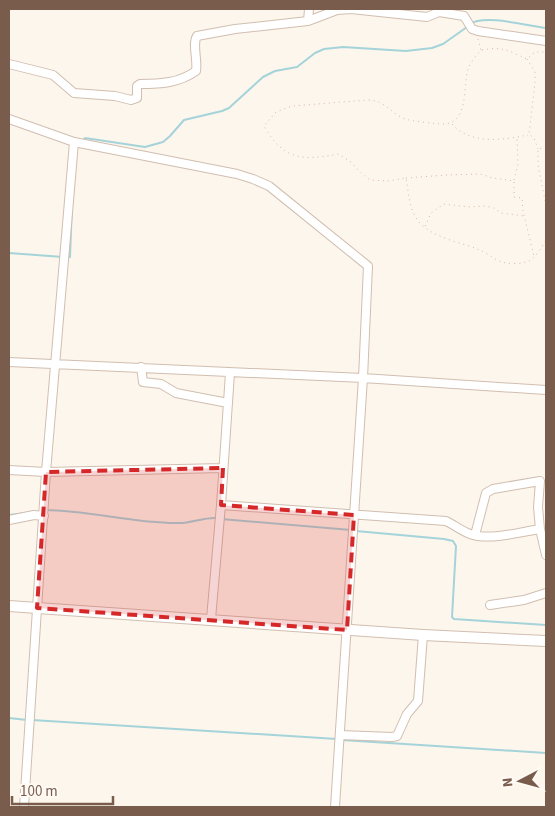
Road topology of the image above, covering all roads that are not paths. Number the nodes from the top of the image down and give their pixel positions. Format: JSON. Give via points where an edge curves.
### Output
{"nodes":[{"id":1,"x":309,"y":9,"type":"edge"},
{"id":2,"x":308,"y":21,"type":"junction"},
{"id":3,"x":546,"y":41,"type":"edge"},
{"id":4,"x":9,"y":64,"type":"edge"},
{"id":5,"x":9,"y":119,"type":"edge"},
{"id":6,"x":74,"y":142,"type":"junction"},
{"id":7,"x":9,"y":362,"type":"edge"},
{"id":8,"x":55,"y":363,"type":"junction"},
{"id":9,"x":141,"y":367,"type":"junction"},
{"id":10,"x":230,"y":373,"type":"junction"},
{"id":11,"x":363,"y":378,"type":"junction"},
{"id":12,"x":546,"y":390,"type":"edge"},
{"id":13,"x":228,"y":403,"type":"junction"},
{"id":14,"x":223,"y":468,"type":"junction"},
{"id":15,"x":9,"y":470,"type":"edge"},
{"id":16,"x":46,"y":472,"type":"junction"},
{"id":17,"x":543,"y":480,"type":"edge"},
{"id":18,"x":221,"y":505,"type":"junction"},
{"id":19,"x":354,"y":515,"type":"junction"},
{"id":20,"x":44,"y":516,"type":"junction"},
{"id":21,"x":9,"y":520,"type":"edge"},
{"id":22,"x":540,"y":529,"type":"junction"},
{"id":23,"x":474,"y":535,"type":"junction"},
{"id":24,"x":546,"y":555,"type":"edge"},
{"id":25,"x":546,"y":594,"type":"edge"},
{"id":26,"x":490,"y":605,"type":"dead end"},
{"id":27,"x":9,"y":606,"type":"edge"},
{"id":28,"x":37,"y":608,"type":"junction"},
{"id":29,"x":211,"y":619,"type":"junction"},
{"id":30,"x":347,"y":630,"type":"junction"},
{"id":31,"x":424,"y":635,"type":"junction"},
{"id":32,"x":546,"y":641,"type":"edge"},
{"id":33,"x":340,"y":734,"type":"junction"},
{"id":34,"x":24,"y":807,"type":"edge"},
{"id":35,"x":335,"y":807,"type":"edge"}],
"edges":[{"from":1,"to":2,"type":"street"},
{"from":2,"to":3,"type":"street","via":[[337,10],[351,9],[427,17],[439,12],[464,16],[472,29],[478,31]]},
{"from":2,"to":4,"type":"street","via":[[197,36],[196,71],[186,78],[160,84],[140,84],[137,86],[137,98],[131,100],[74,93],[53,75]]},
{"from":5,"to":6,"type":"street"},
{"from":6,"to":8,"type":"street"},
{"from":6,"to":11,"type":"street","via":[[253,179],[269,186],[368,266]]},
{"from":7,"to":8,"type":"street"},
{"from":8,"to":9,"type":"street"},
{"from":8,"to":16,"type":"street"},
{"from":9,"to":10,"type":"street"},
{"from":9,"to":13,"type":"street","via":[[143,382]]},
{"from":10,"to":11,"type":"street"},
{"from":10,"to":13,"type":"street"},
{"from":11,"to":12,"type":"street"},
{"from":11,"to":19,"type":"street"},
{"from":13,"to":14,"type":"street"},
{"from":14,"to":16,"type":"street"},
{"from":14,"to":18,"type":"street"},
{"from":15,"to":16,"type":"street"},
{"from":16,"to":20,"type":"street"},
{"from":17,"to":22,"type":"street","via":[[538,507]]},
{"from":17,"to":23,"type":"street","via":[[486,493]]},
{"from":18,"to":19,"type":"street"},
{"from":18,"to":29,"type":"street"},
{"from":19,"to":23,"type":"street","via":[[446,521]]},
{"from":19,"to":30,"type":"street"},
{"from":20,"to":21,"type":"street"},
{"from":20,"to":28,"type":"street"},
{"from":22,"to":23,"type":"street","via":[[495,537]]},
{"from":22,"to":24,"type":"street"},
{"from":25,"to":26,"type":"street"},
{"from":27,"to":28,"type":"street"},
{"from":28,"to":29,"type":"street"},
{"from":28,"to":34,"type":"street"},
{"from":29,"to":30,"type":"street"},
{"from":30,"to":31,"type":"street"},
{"from":30,"to":33,"type":"street"},
{"from":31,"to":32,"type":"street"},
{"from":31,"to":33,"type":"street","via":[[418,701],[407,714],[397,736]]},
{"from":33,"to":35,"type":"street"}]}
